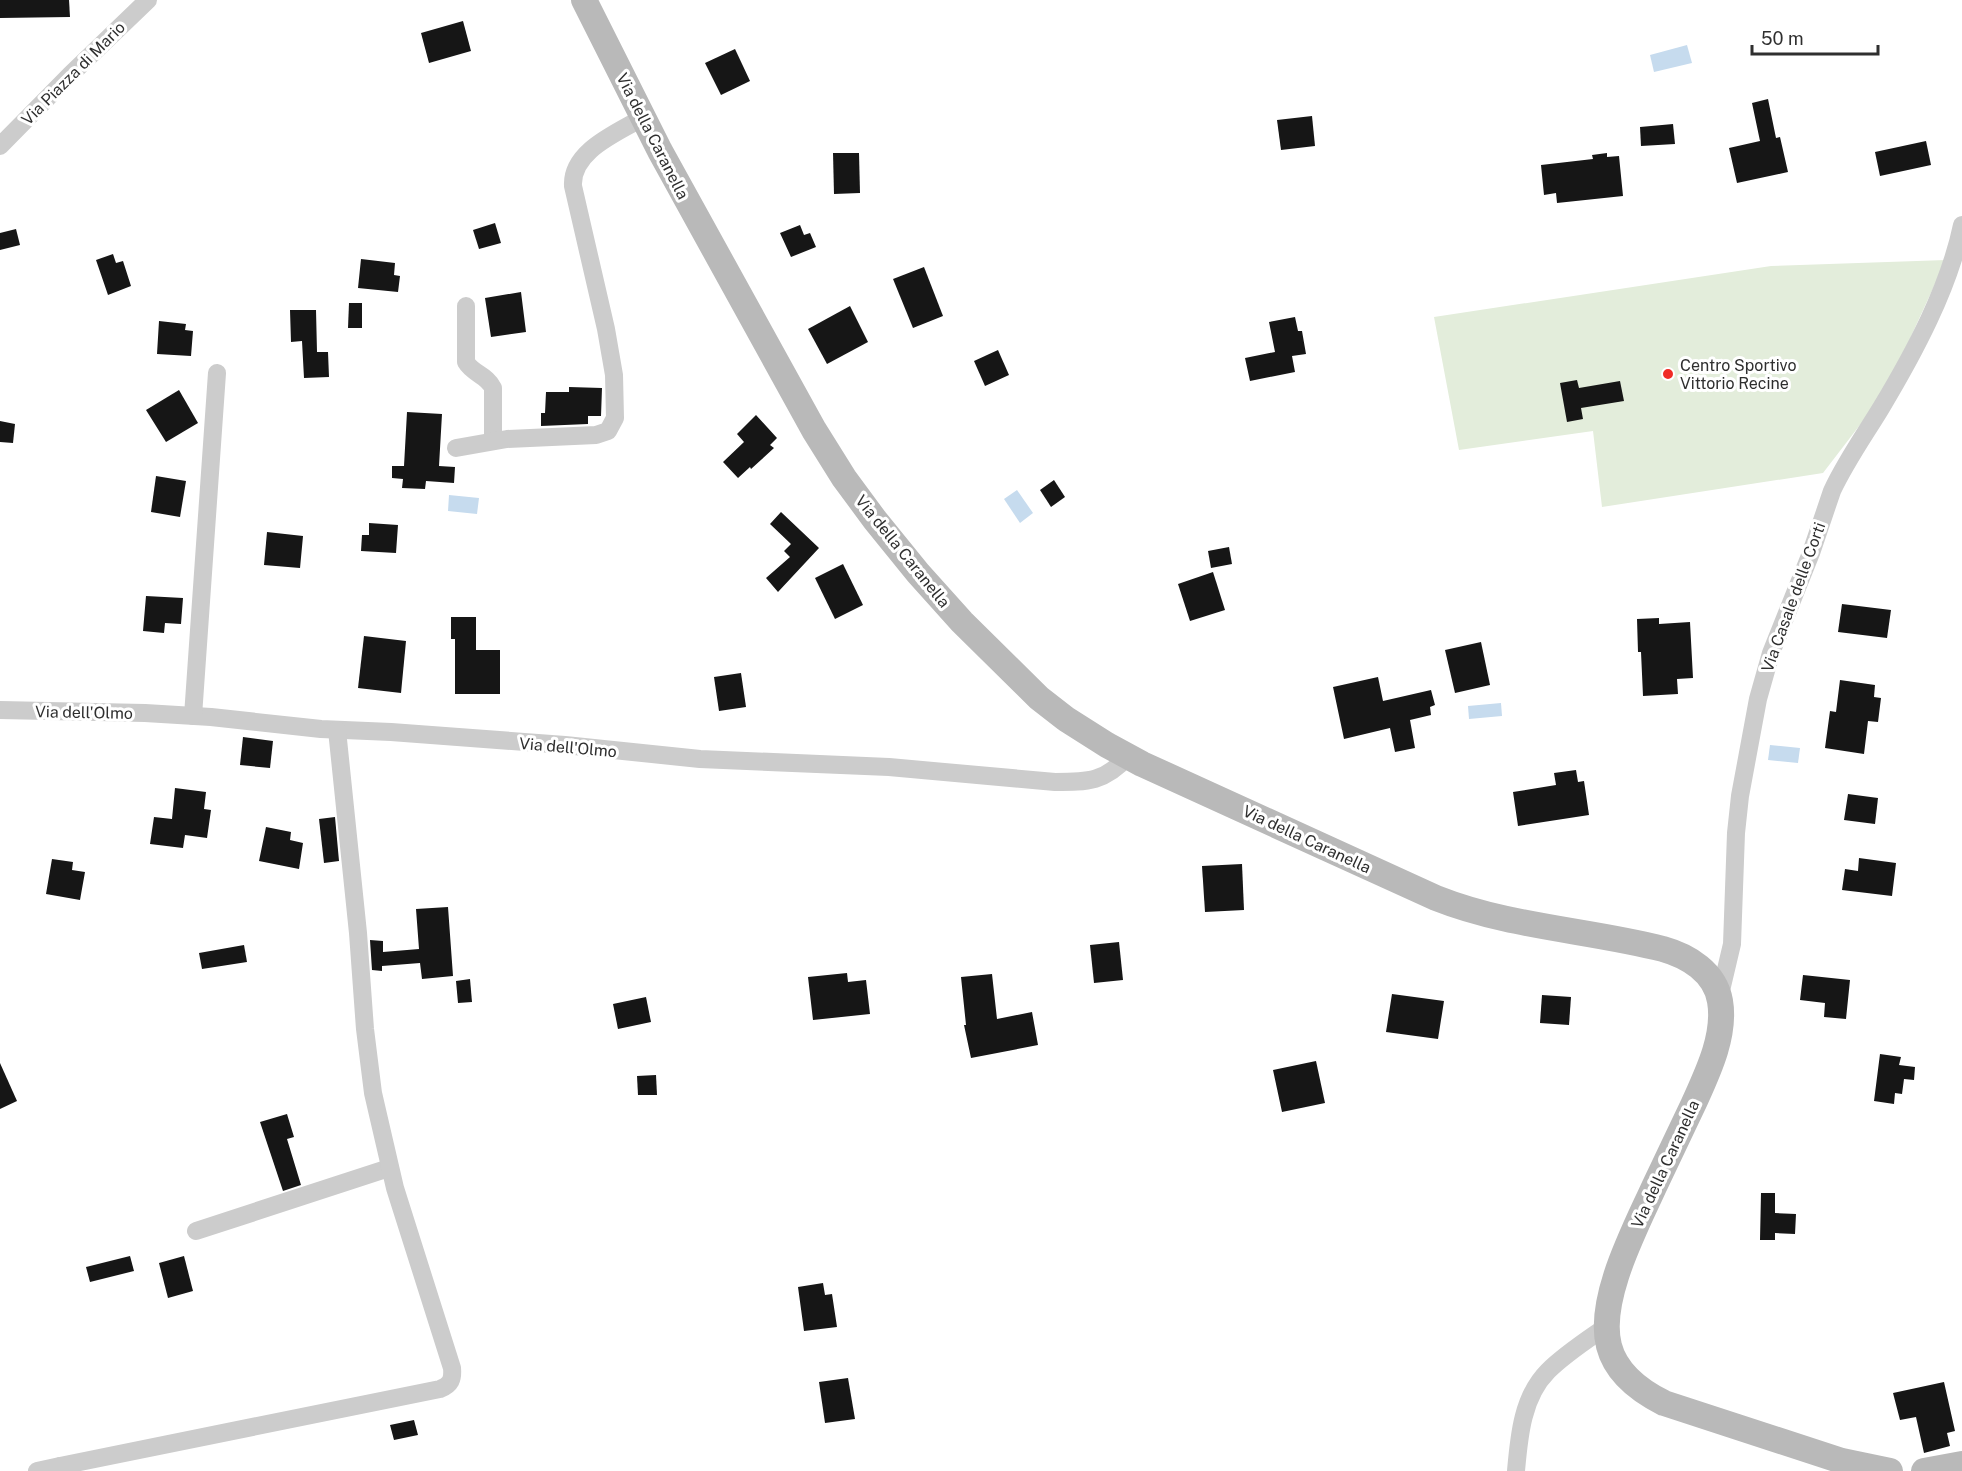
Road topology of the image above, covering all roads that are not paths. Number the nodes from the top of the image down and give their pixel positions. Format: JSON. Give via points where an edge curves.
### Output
{"nodes":[{"id":1,"x":148,"y":0,"type":"edge"},
{"id":2,"x":584,"y":0,"type":"edge"},
{"id":3,"x":642,"y":118,"type":"junction"},
{"id":4,"x":0,"y":146,"type":"edge"},
{"id":5,"x":1962,"y":225,"type":"edge"},
{"id":6,"x":466,"y":306,"type":"dead end"},
{"id":7,"x":217,"y":373,"type":"dead end"},
{"id":8,"x":493,"y":440,"type":"junction"},
{"id":9,"x":456,"y":447,"type":"dead end"},
{"id":10,"x":0,"y":710,"type":"edge"},
{"id":11,"x":193,"y":716,"type":"junction"},
{"id":12,"x":336,"y":730,"type":"junction"},
{"id":13,"x":1128,"y":756,"type":"junction"},
{"id":14,"x":1719,"y":999,"type":"junction"},
{"id":15,"x":389,"y":1168,"type":"junction"},
{"id":16,"x":196,"y":1231,"type":"dead end"},
{"id":17,"x":1607,"y":1326,"type":"junction"},
{"id":18,"x":1962,"y":1464,"type":"edge"},
{"id":19,"x":61,"y":1468,"type":"edge"},
{"id":20,"x":37,"y":1471,"type":"edge"},
{"id":21,"x":1516,"y":1471,"type":"edge"},
{"id":22,"x":1890,"y":1471,"type":"edge"},
{"id":23,"x":1924,"y":1471,"type":"edge"}],
"edges":[{"from":1,"to":4,"type":"street","name":"Via Piazza di Mario"},
{"from":2,"to":3,"type":"main road","name":"Via della Caranella"},
{"from":3,"to":8,"type":"street","via":[[588,151],[573,175],[614,369],[613,423],[608,431],[596,435]]},
{"from":3,"to":13,"type":"main road","name":"Via della Caranella","via":[[809,422],[875,520],[955,614],[1034,693],[1066,719]]},
{"from":5,"to":14,"type":"street","name":"Via Casale delle Corti","via":[[1950,269],[1916,345],[1832,491],[1762,681],[1740,796],[1732,945]]},
{"from":6,"to":8,"type":"street","via":[[466,362],[493,388]]},
{"from":7,"to":11,"type":"street"},
{"from":8,"to":9,"type":"street"},
{"from":10,"to":11,"type":"street","name":"Via dell'Olmo"},
{"from":11,"to":12,"type":"street","name":"Via dell'Olmo"},
{"from":12,"to":13,"type":"street","name":"Via dell'Olmo","via":[[551,744],[708,760],[918,769],[1055,782],[1101,778]]},
{"from":12,"to":15,"type":"street","via":[[368,1058]]},
{"from":13,"to":14,"type":"main road","name":"Via della Caranella","via":[[1452,904],[1679,954],[1709,977]]},
{"from":14,"to":17,"type":"main road","name":"Via della Caranella","via":[[1719,1027],[1708,1070],[1629,1242],[1611,1295]]},
{"from":15,"to":16,"type":"street"},
{"from":15,"to":19,"type":"street","via":[[452,1368],[450,1384]]},
{"from":17,"to":21,"type":"street","via":[[1538,1383],[1524,1417]]},
{"from":17,"to":22,"type":"main road","name":"Via della Caranella","via":[[1609,1348],[1619,1367],[1655,1399],[1842,1461]]},
{"from":18,"to":23,"type":"main road"},
{"from":19,"to":20,"type":"street"}]}
